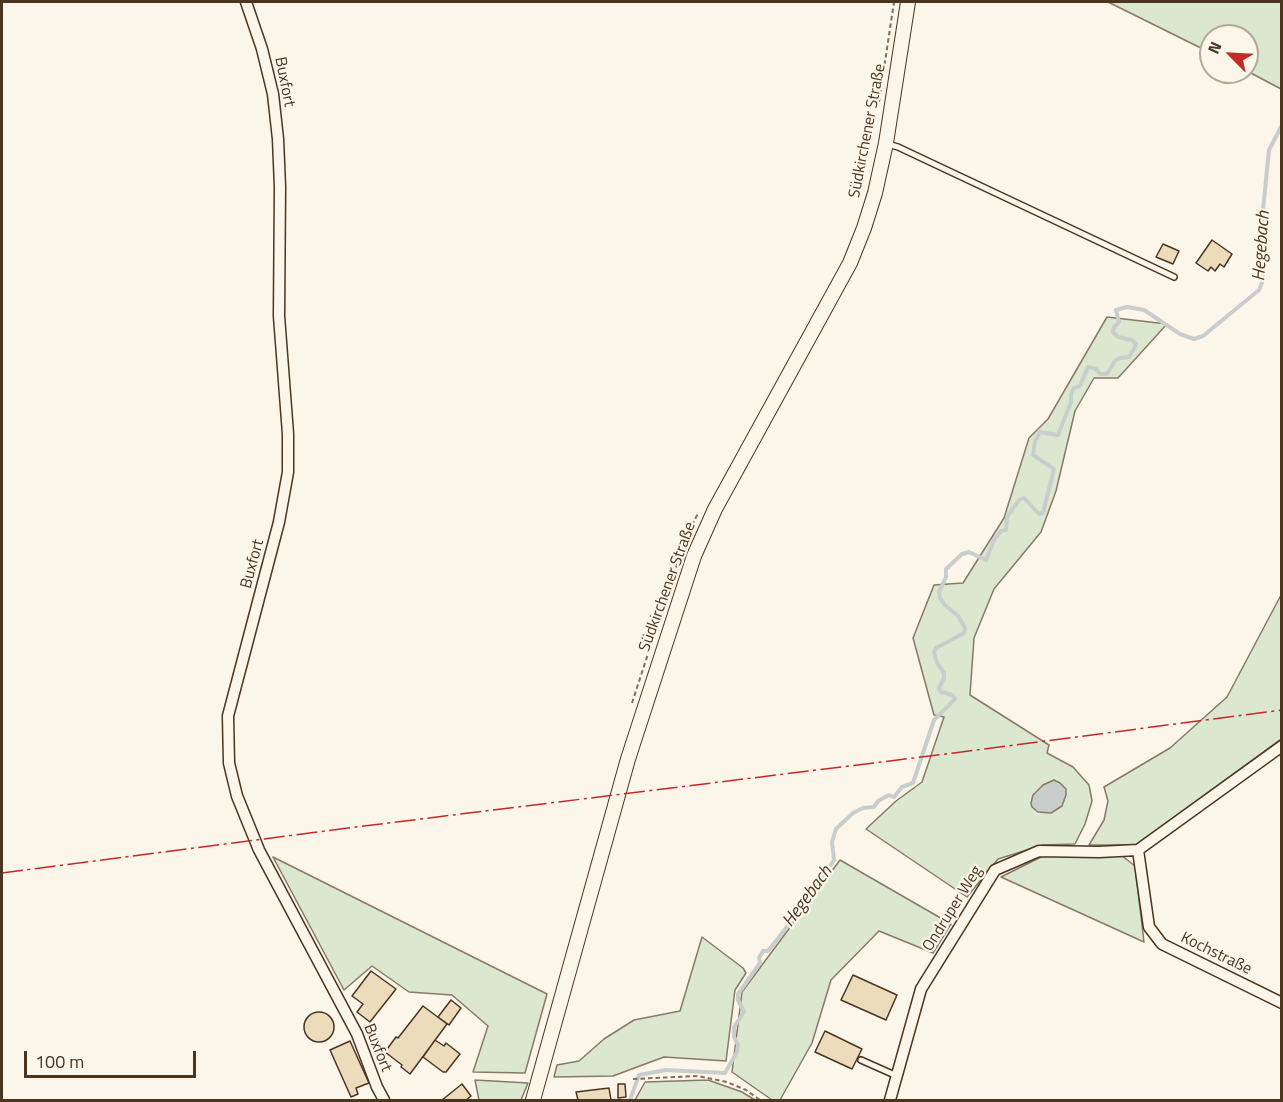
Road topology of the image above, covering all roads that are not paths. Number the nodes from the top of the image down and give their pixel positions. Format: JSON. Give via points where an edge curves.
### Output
{"nodes":[{"id":1,"x":246,"y":2,"type":"edge"},
{"id":2,"x":908,"y":2,"type":"edge"},
{"id":3,"x":886,"y":143,"type":"junction"},
{"id":4,"x":1174,"y":277,"type":"dead end"},
{"id":5,"x":1281,"y":747,"type":"edge"},
{"id":6,"x":1138,"y":850,"type":"junction"},
{"id":7,"x":1281,"y":1003,"type":"edge"},
{"id":8,"x":861,"y":1060,"type":"dead end"},
{"id":9,"x":897,"y":1076,"type":"junction"},
{"id":10,"x":384,"y":1101,"type":"edge"},
{"id":11,"x":533,"y":1101,"type":"edge"},
{"id":12,"x":890,"y":1101,"type":"edge"}],
"edges":[{"from":1,"to":10,"type":"street","name":"Buxfort","via":[[273,94],[278,139],[279,316],[288,472],[279,522],[228,716],[229,763],[237,796],[259,850],[357,1034]]},
{"from":2,"to":3,"type":"street","name":"Südkirchener Straße"},
{"from":3,"to":4,"type":"lane"},
{"from":3,"to":11,"type":"street","name":"Südkirchener Straße","via":[[875,193],[850,263],[715,509],[694,556],[628,759]]},
{"from":5,"to":6,"type":"street"},
{"from":6,"to":7,"type":"street","name":"Kochstraße","via":[[1149,927],[1162,944]]},
{"from":6,"to":9,"type":"street","name":"Ondruper Weg","via":[[1039,851],[995,870],[921,988]]},
{"from":8,"to":9,"type":"lane"},
{"from":9,"to":12,"type":"street","name":"Ondruper Weg"}]}
